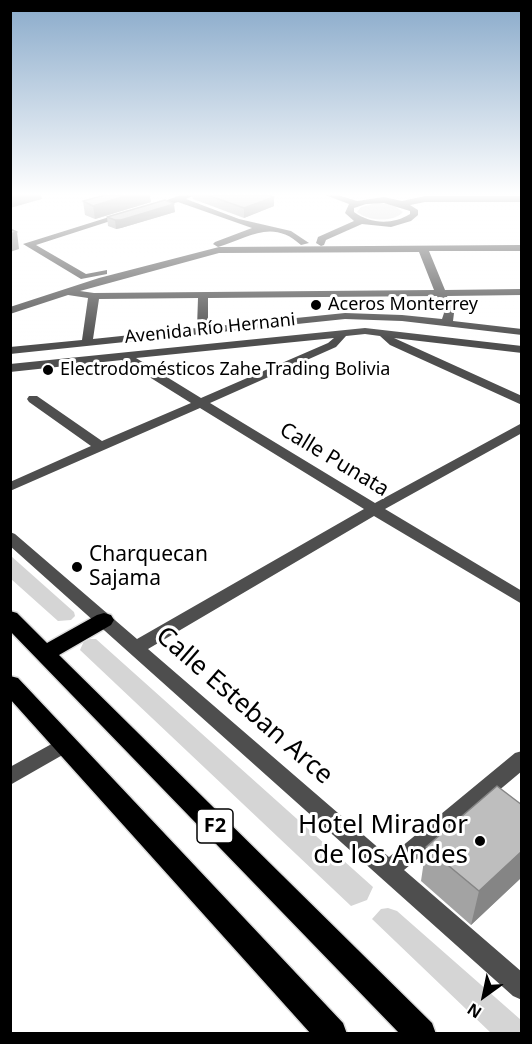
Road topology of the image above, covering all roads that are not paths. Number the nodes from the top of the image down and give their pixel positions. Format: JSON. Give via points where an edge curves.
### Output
{"nodes":[{"id":1,"x":29,"y":244,"type":"edge"},
{"id":2,"x":225,"y":244,"type":"edge"},
{"id":3,"x":275,"y":244,"type":"edge"},
{"id":4,"x":219,"y":247,"type":"junction"},
{"id":5,"x":522,"y":248,"type":"edge"},
{"id":6,"x":423,"y":249,"type":"junction"},
{"id":7,"x":68,"y":292,"type":"junction"},
{"id":8,"x":441,"y":292,"type":"junction"},
{"id":9,"x":522,"y":292,"type":"edge"},
{"id":10,"x":203,"y":295,"type":"junction"},
{"id":11,"x":94,"y":296,"type":"junction"},
{"id":12,"x":10,"y":311,"type":"edge"},
{"id":13,"x":447,"y":322,"type":"junction"},
{"id":14,"x":202,"y":331,"type":"junction"},
{"id":15,"x":384,"y":332,"type":"junction"},
{"id":16,"x":522,"y":332,"type":"edge"},
{"id":17,"x":340,"y":333,"type":"junction"},
{"id":18,"x":87,"y":344,"type":"junction"},
{"id":19,"x":522,"y":350,"type":"edge"},
{"id":20,"x":10,"y":351,"type":"edge"},
{"id":21,"x":125,"y":357,"type":"junction"},
{"id":22,"x":10,"y":368,"type":"edge"},
{"id":23,"x":33,"y":399,"type":"dead end"},
{"id":24,"x":522,"y":401,"type":"edge"},
{"id":25,"x":200,"y":403,"type":"junction"},
{"id":26,"x":522,"y":427,"type":"edge"},
{"id":27,"x":101,"y":447,"type":"junction"},
{"id":28,"x":10,"y":487,"type":"edge"},
{"id":29,"x":375,"y":509,"type":"junction"},
{"id":30,"x":10,"y":537,"type":"edge"},
{"id":31,"x":522,"y":599,"type":"edge"},
{"id":32,"x":10,"y":618,"type":"edge"},
{"id":33,"x":104,"y":620,"type":"junction"},
{"id":34,"x":136,"y":648,"type":"junction"},
{"id":35,"x":45,"y":653,"type":"junction"},
{"id":36,"x":10,"y":684,"type":"edge"},
{"id":37,"x":66,"y":744,"type":"junction"},
{"id":38,"x":522,"y":759,"type":"edge"},
{"id":39,"x":10,"y":777,"type":"edge"},
{"id":40,"x":389,"y":870,"type":"junction"},
{"id":41,"x":522,"y":988,"type":"edge"},
{"id":42,"x":332,"y":1034,"type":"edge"},
{"id":43,"x":421,"y":1034,"type":"edge"}],
"edges":[{"from":1,"to":4,"type":"street","via":[[85,277],[194,248]]},
{"from":2,"to":4,"type":"street"},
{"from":3,"to":4,"type":"street"},
{"from":4,"to":6,"type":"street"},
{"from":4,"to":7,"type":"street"},
{"from":5,"to":6,"type":"street"},
{"from":6,"to":8,"type":"street"},
{"from":7,"to":11,"type":"street"},
{"from":7,"to":12,"type":"street"},
{"from":8,"to":9,"type":"street"},
{"from":8,"to":10,"type":"street"},
{"from":8,"to":13,"type":"street","via":[[449,313]]},
{"from":10,"to":11,"type":"street"},
{"from":10,"to":14,"type":"street"},
{"from":11,"to":18,"type":"street"},
{"from":13,"to":14,"type":"street","name":"Avenida Río Hernani","via":[[345,316]]},
{"from":13,"to":16,"type":"street","name":"Avenida Río Hernani"},
{"from":14,"to":18,"type":"street","name":"Avenida Río Hernani"},
{"from":15,"to":17,"type":"street","name":"Avenida Río Hernani"},
{"from":15,"to":19,"type":"street","name":"Avenida Río Hernani"},
{"from":15,"to":24,"type":"street","via":[[394,343]]},
{"from":17,"to":21,"type":"street","name":"Avenida Río Hernani"},
{"from":17,"to":25,"type":"street","via":[[341,337],[332,345]]},
{"from":18,"to":20,"type":"street","name":"Avenida Río Hernani"},
{"from":21,"to":22,"type":"street","name":"Avenida Río Hernani"},
{"from":21,"to":25,"type":"street","name":"Calle Punata"},
{"from":23,"to":27,"type":"street"},
{"from":25,"to":27,"type":"street"},
{"from":25,"to":29,"type":"street","name":"Calle Punata"},
{"from":26,"to":29,"type":"street"},
{"from":27,"to":28,"type":"street"},
{"from":29,"to":31,"type":"street","name":"Calle Punata"},
{"from":29,"to":34,"type":"street"},
{"from":30,"to":33,"type":"street","name":"Calle Esteban Arce"},
{"from":32,"to":35,"type":"highway","number":"F2"},
{"from":33,"to":34,"type":"street","name":"Calle Esteban Arce"},
{"from":33,"to":35,"type":"highway"},
{"from":34,"to":40,"type":"street","name":"Calle Esteban Arce"},
{"from":35,"to":43,"type":"highway","number":"F2"},
{"from":36,"to":37,"type":"highway","number":"F2"},
{"from":37,"to":39,"type":"street"},
{"from":37,"to":42,"type":"highway","number":"F2"},
{"from":38,"to":40,"type":"street"},
{"from":40,"to":41,"type":"street","name":"Calle Esteban Arce"}]}
